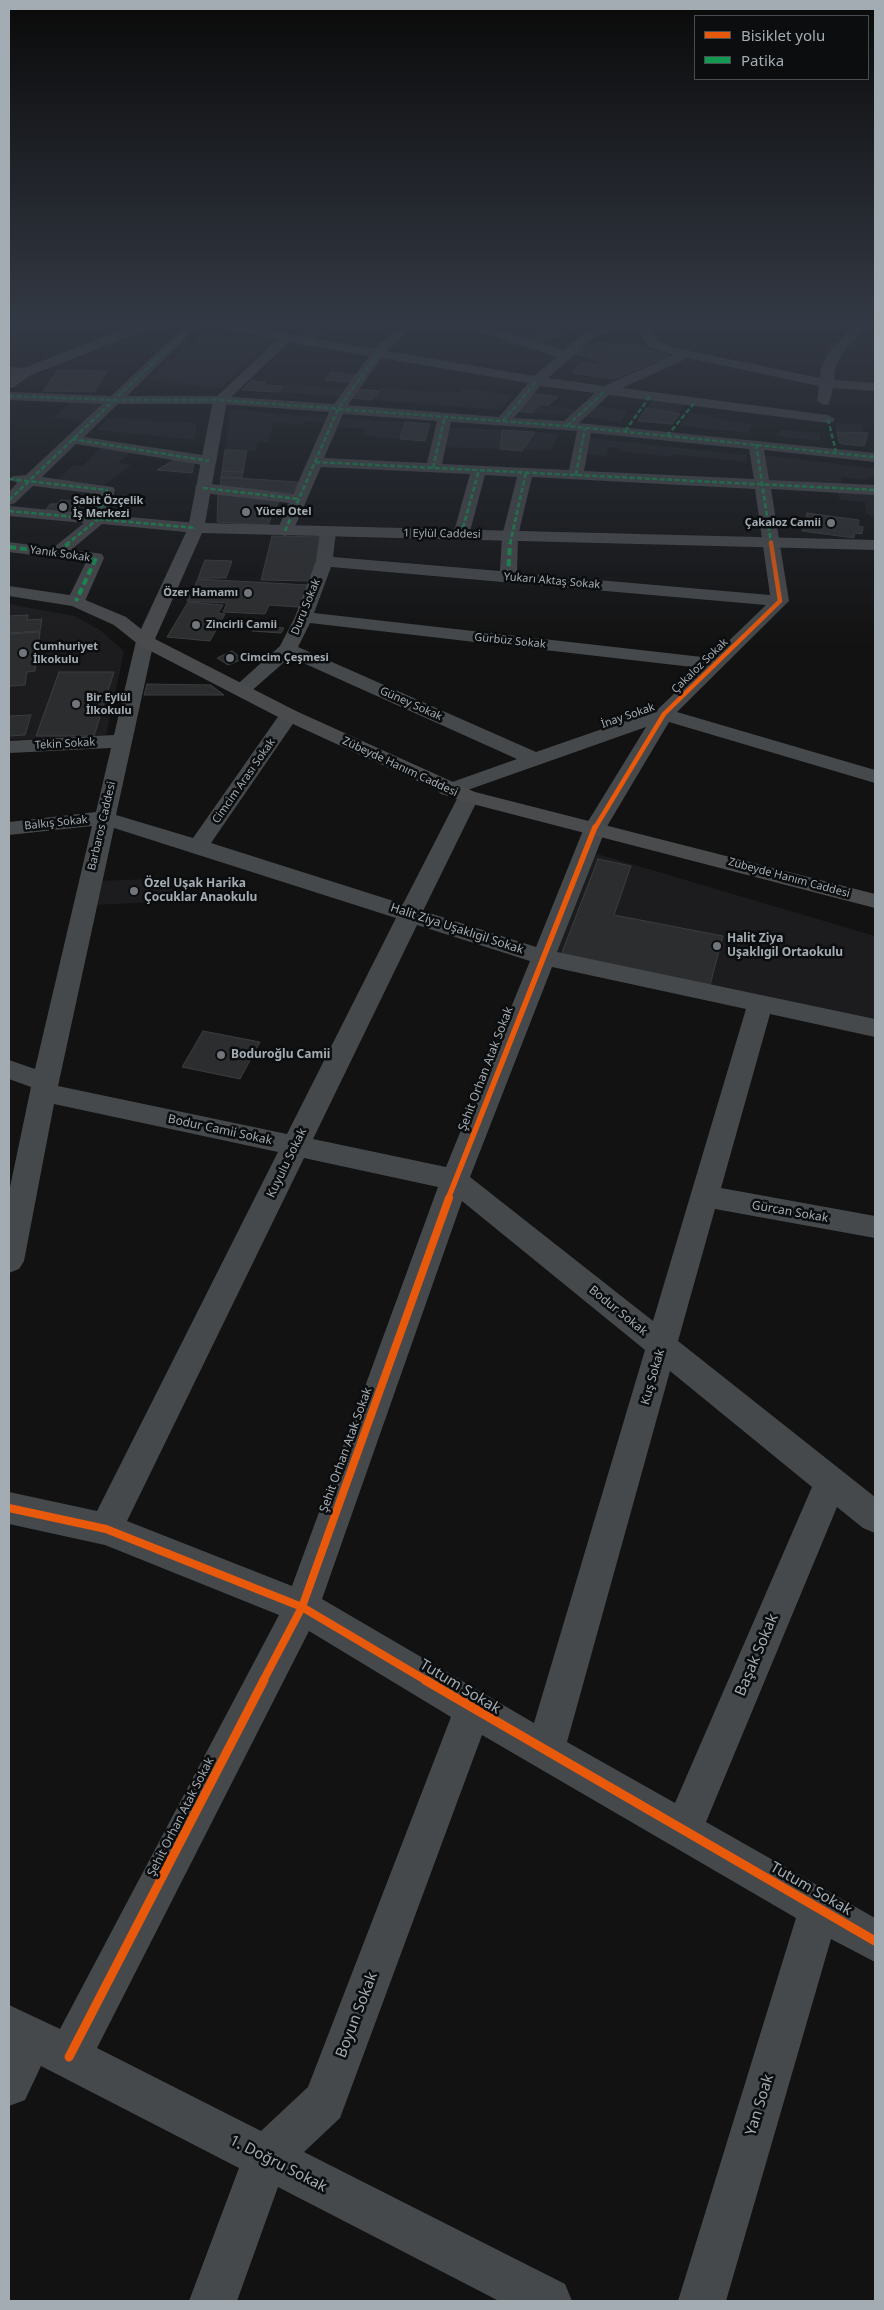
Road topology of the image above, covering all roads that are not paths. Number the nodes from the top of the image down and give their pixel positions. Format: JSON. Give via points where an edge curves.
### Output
{"nodes":[{"id":1,"x":78,"y":434,"type":"edge"},
{"id":2,"x":213,"y":434,"type":"edge"},
{"id":3,"x":327,"y":434,"type":"edge"},
{"id":4,"x":441,"y":434,"type":"edge"},
{"id":5,"x":584,"y":434,"type":"edge"},
{"id":6,"x":649,"y":434,"type":"edge"},
{"id":7,"x":832,"y":434,"type":"edge"},
{"id":8,"x":667,"y":436,"type":"joint"},
{"id":9,"x":72,"y":439,"type":"junction"},
{"id":10,"x":756,"y":444,"type":"junction"},
{"id":11,"x":836,"y":452,"type":"junction"},
{"id":12,"x":875,"y":457,"type":"edge"},
{"id":13,"x":208,"y":460,"type":"junction"},
{"id":14,"x":315,"y":462,"type":"junction"},
{"id":15,"x":433,"y":468,"type":"junction"},
{"id":16,"x":479,"y":470,"type":"junction"},
{"id":17,"x":526,"y":472,"type":"junction"},
{"id":18,"x":576,"y":475,"type":"junction"},
{"id":19,"x":9,"y":478,"type":"edge"},
{"id":20,"x":29,"y":481,"type":"junction"},
{"id":21,"x":762,"y":484,"type":"junction"},
{"id":22,"x":203,"y":488,"type":"junction"},
{"id":23,"x":875,"y":490,"type":"edge"},
{"id":24,"x":299,"y":499,"type":"junction"},
{"id":25,"x":9,"y":500,"type":"edge"},
{"id":26,"x":9,"y":511,"type":"edge"},
{"id":27,"x":98,"y":519,"type":"junction"},
{"id":28,"x":196,"y":528,"type":"junction"},
{"id":29,"x":285,"y":531,"type":"junction"},
{"id":30,"x":328,"y":532,"type":"junction"},
{"id":31,"x":461,"y":535,"type":"junction"},
{"id":32,"x":510,"y":536,"type":"junction"},
{"id":33,"x":771,"y":542,"type":"junction"},
{"id":34,"x":875,"y":545,"type":"edge"},
{"id":35,"x":9,"y":548,"type":"edge"},
{"id":36,"x":57,"y":553,"type":"junction"},
{"id":37,"x":324,"y":562,"type":"junction"},
{"id":38,"x":508,"y":577,"type":"junction"},
{"id":39,"x":9,"y":591,"type":"edge"},
{"id":40,"x":76,"y":601,"type":"junction"},
{"id":41,"x":780,"y":601,"type":"junction"},
{"id":42,"x":304,"y":617,"type":"junction"},
{"id":43,"x":145,"y":642,"type":"junction"},
{"id":44,"x":288,"y":649,"type":"junction"},
{"id":45,"x":716,"y":664,"type":"junction"},
{"id":46,"x":241,"y":690,"type":"junction"},
{"id":47,"x":664,"y":714,"type":"junction"},
{"id":48,"x":289,"y":715,"type":"junction"},
{"id":49,"x":121,"y":741,"type":"junction"},
{"id":50,"x":9,"y":747,"type":"edge"},
{"id":51,"x":534,"y":759,"type":"junction"},
{"id":52,"x":875,"y":777,"type":"edge"},
{"id":53,"x":458,"y":794,"type":"junction"},
{"id":54,"x":103,"y":818,"type":"junction"},
{"id":55,"x":9,"y":828,"type":"edge"},
{"id":56,"x":595,"y":828,"type":"junction"},
{"id":57,"x":198,"y":846,"type":"junction"},
{"id":58,"x":875,"y":901,"type":"edge"},
{"id":59,"x":410,"y":914,"type":"junction"},
{"id":60,"x":542,"y":958,"type":"junction"},
{"id":61,"x":760,"y":1004,"type":"junction"},
{"id":62,"x":875,"y":1028,"type":"edge"},
{"id":63,"x":9,"y":1069,"type":"edge"},
{"id":64,"x":44,"y":1087,"type":"junction"},
{"id":65,"x":295,"y":1146,"type":"junction"},
{"id":66,"x":455,"y":1180,"type":"junction"},
{"id":67,"x":705,"y":1196,"type":"junction"},
{"id":68,"x":875,"y":1227,"type":"edge"},
{"id":69,"x":9,"y":1261,"type":"edge"},
{"id":70,"x":662,"y":1346,"type":"junction"},
{"id":71,"x":830,"y":1481,"type":"junction"},
{"id":72,"x":9,"y":1508,"type":"edge"},
{"id":73,"x":875,"y":1517,"type":"edge"},
{"id":74,"x":106,"y":1529,"type":"junction"},
{"id":75,"x":302,"y":1607,"type":"junction"},
{"id":76,"x":473,"y":1709,"type":"junction"},
{"id":77,"x":545,"y":1751,"type":"junction"},
{"id":78,"x":684,"y":1830,"type":"junction"},
{"id":79,"x":819,"y":1909,"type":"junction"},
{"id":80,"x":875,"y":1941,"type":"edge"},
{"id":81,"x":37,"y":2040,"type":"edge"},
{"id":82,"x":9,"y":2084,"type":"edge"},
{"id":83,"x":266,"y":2157,"type":"junction"},
{"id":84,"x":213,"y":2301,"type":"edge"},
{"id":85,"x":548,"y":2301,"type":"edge"},
{"id":86,"x":702,"y":2301,"type":"edge"}],
"edges":[{"from":1,"to":9,"type":"street"},
{"from":2,"to":13,"type":"main road","name":"Barbaros Caddesi"},
{"from":3,"to":14,"type":"street"},
{"from":4,"to":15,"type":"street"},
{"from":5,"to":18,"type":"street"},
{"from":6,"to":8,"type":"street"},
{"from":7,"to":11,"type":"street"},
{"from":8,"to":10,"type":"street"},
{"from":9,"to":13,"type":"street"},
{"from":9,"to":20,"type":"street"},
{"from":10,"to":11,"type":"street"},
{"from":10,"to":21,"type":"street"},
{"from":11,"to":12,"type":"street"},
{"from":13,"to":22,"type":"main road","name":"Barbaros Caddesi"},
{"from":14,"to":15,"type":"street"},
{"from":14,"to":24,"type":"street"},
{"from":15,"to":16,"type":"street"},
{"from":16,"to":17,"type":"street"},
{"from":16,"to":31,"type":"street"},
{"from":17,"to":18,"type":"street"},
{"from":17,"to":32,"type":"street"},
{"from":18,"to":21,"type":"street"},
{"from":19,"to":20,"type":"street"},
{"from":20,"to":25,"type":"street"},
{"from":20,"to":27,"type":"street","via":[[107,490]]},
{"from":21,"to":23,"type":"street"},
{"from":21,"to":33,"type":"street"},
{"from":22,"to":24,"type":"street"},
{"from":22,"to":28,"type":"main road","name":"Barbaros Caddesi"},
{"from":24,"to":29,"type":"street"},
{"from":26,"to":27,"type":"street","name":"1 Eylül Caddesi"},
{"from":27,"to":28,"type":"street","name":"1 Eylül Caddesi"},
{"from":27,"to":36,"type":"street"},
{"from":28,"to":29,"type":"main road","name":"1 Eylül Caddesi"},
{"from":28,"to":43,"type":"main road","name":"Barbaros Caddesi"},
{"from":29,"to":30,"type":"main road","name":"1 Eylül Caddesi"},
{"from":30,"to":31,"type":"main road","name":"1 Eylül Caddesi"},
{"from":30,"to":37,"type":"street","name":"Duru Sokak"},
{"from":31,"to":32,"type":"main road","name":"1 Eylül Caddesi"},
{"from":32,"to":33,"type":"main road","name":"1 Eylül Caddesi"},
{"from":32,"to":38,"type":"street"},
{"from":33,"to":34,"type":"main road","name":"1 Eylül Caddesi"},
{"from":33,"to":41,"type":"street"},
{"from":35,"to":36,"type":"street","name":"Yanık Sokak"},
{"from":36,"to":40,"type":"street","name":"Yanık Sokak","via":[[96,558]]},
{"from":37,"to":38,"type":"street","name":"Yukarı Aktaş Sokak"},
{"from":37,"to":42,"type":"street","name":"Duru Sokak"},
{"from":38,"to":41,"type":"street","name":"Yukarı Aktaş Sokak"},
{"from":39,"to":40,"type":"main road","name":"Zübeyde Hanım Caddesi"},
{"from":40,"to":43,"type":"main road","name":"Zübeyde Hanım Caddesi","via":[[120,621]]},
{"from":41,"to":45,"type":"street","name":"Çakaloz Sokak"},
{"from":42,"to":44,"type":"street","name":"Duru Sokak"},
{"from":42,"to":45,"type":"street","name":"Gürbüz Sokak"},
{"from":43,"to":46,"type":"main road","name":"Zübeyde Hanım Caddesi"},
{"from":43,"to":49,"type":"street","name":"Barbaros Caddesi"},
{"from":44,"to":46,"type":"street","name":"Duru Sokak"},
{"from":44,"to":51,"type":"street","name":"Güney Sokak"},
{"from":45,"to":47,"type":"street","name":"Çakaloz Sokak"},
{"from":46,"to":48,"type":"main road","name":"Zübeyde Hanım Caddesi"},
{"from":47,"to":51,"type":"street","name":"İnay Sokak"},
{"from":47,"to":52,"type":"street","name":"İnay Sokak"},
{"from":47,"to":56,"type":"street","name":"Çakaloz Sokak"},
{"from":48,"to":53,"type":"main road","name":"Zübeyde Hanım Caddesi"},
{"from":48,"to":57,"type":"street","name":"Cimcim Arası Sokak"},
{"from":49,"to":50,"type":"street","name":"Tekin Sokak"},
{"from":49,"to":54,"type":"street","name":"Barbaros Caddesi"},
{"from":51,"to":53,"type":"street","name":"İnay Sokak"},
{"from":53,"to":56,"type":"main road","name":"Zübeyde Hanım Caddesi"},
{"from":53,"to":59,"type":"street","name":"Kuyulu Sokak"},
{"from":54,"to":55,"type":"street","name":"Balkış Sokak"},
{"from":54,"to":57,"type":"street","name":"Halit Ziya Uşaklıgil Sokak"},
{"from":54,"to":64,"type":"street","name":"Barbaros Caddesi"},
{"from":56,"to":58,"type":"main road","name":"Zübeyde Hanım Caddesi"},
{"from":56,"to":60,"type":"street","name":"Şehit Orhan Atak Sokak"},
{"from":57,"to":59,"type":"street","name":"Halit Ziya Uşaklıgil Sokak"},
{"from":59,"to":60,"type":"street","name":"Halit Ziya Uşaklıgil Sokak"},
{"from":59,"to":65,"type":"street","name":"Kuyulu Sokak"},
{"from":60,"to":61,"type":"street","name":"Halit Ziya Uşaklıgil Sokak"},
{"from":60,"to":66,"type":"street","name":"Şehit Orhan Atak Sokak"},
{"from":61,"to":62,"type":"street","name":"Halit Ziya Uşaklıgil Sokak"},
{"from":61,"to":67,"type":"street","name":"Kuş Sokak"},
{"from":63,"to":64,"type":"street","name":"Bodur Camii Sokak"},
{"from":64,"to":65,"type":"street","name":"Bodur Camii Sokak"},
{"from":64,"to":69,"type":"street","name":"Barbaros Caddesi"},
{"from":65,"to":66,"type":"street","name":"Bodur Camii Sokak"},
{"from":65,"to":74,"type":"street","name":"Kuyulu Sokak"},
{"from":66,"to":70,"type":"street","name":"Bodur Sokak"},
{"from":66,"to":75,"type":"street","name":"Şehit Orhan Atak Sokak"},
{"from":67,"to":68,"type":"street","name":"Gürcan Sokak"},
{"from":67,"to":70,"type":"street","name":"Kuş Sokak"},
{"from":70,"to":71,"type":"street","name":"Bodur Sokak"},
{"from":70,"to":77,"type":"street","name":"Kuş Sokak"},
{"from":71,"to":73,"type":"street","name":"Bodur Sokak"},
{"from":71,"to":78,"type":"street","name":"Başak Sokak"},
{"from":72,"to":74,"type":"street","name":"Tutum Sokak"},
{"from":74,"to":75,"type":"street","name":"Tutum Sokak"},
{"from":75,"to":76,"type":"street","name":"Tutum Sokak"},
{"from":75,"to":81,"type":"street","name":"Şehit Orhan Atak Sokak"},
{"from":76,"to":77,"type":"street","name":"Tutum Sokak"},
{"from":76,"to":83,"type":"street","name":"Boyun Sokak","via":[[324,2102]]},
{"from":77,"to":78,"type":"street","name":"Tutum Sokak"},
{"from":78,"to":79,"type":"street","name":"Tutum Sokak"},
{"from":79,"to":80,"type":"street","name":"Tutum Sokak"},
{"from":79,"to":86,"type":"street","name":"Yan Soak"},
{"from":81,"to":82,"type":"street","name":"Şehit Orhan Atak Sokak"},
{"from":81,"to":83,"type":"street","name":"1. Doğru Sokak"},
{"from":83,"to":84,"type":"street","name":"Boyun Sokak"},
{"from":83,"to":85,"type":"street","name":"1. Doğru Sokak"}]}
